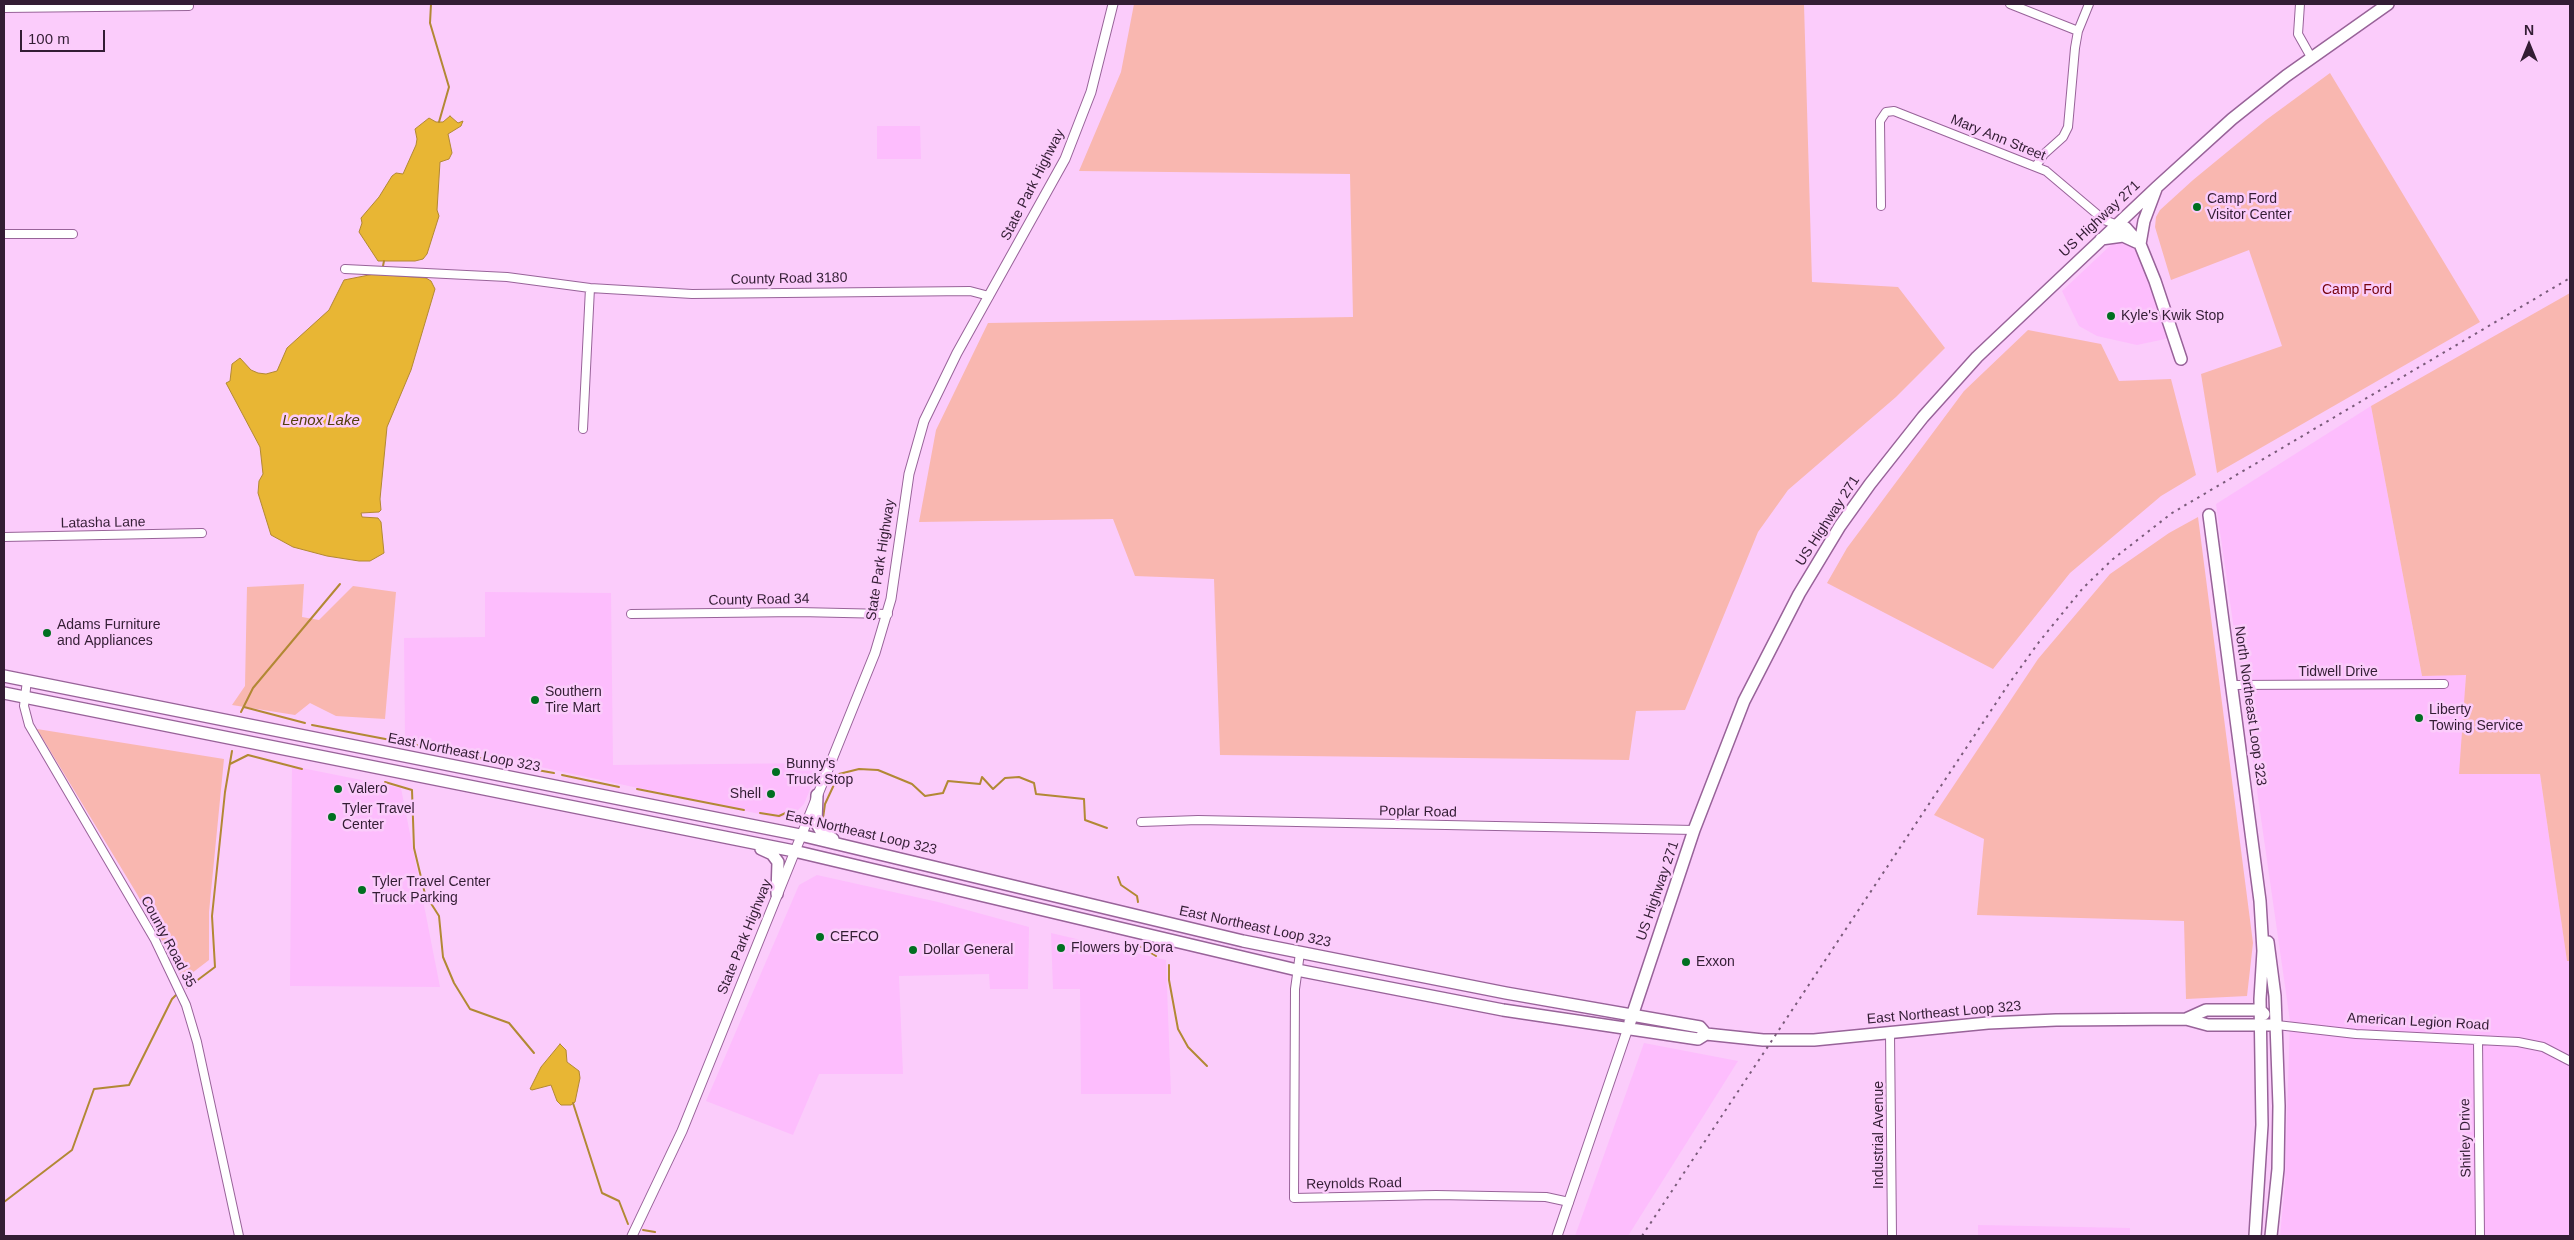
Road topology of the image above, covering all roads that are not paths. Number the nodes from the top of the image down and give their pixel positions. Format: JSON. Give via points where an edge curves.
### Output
{"nodes":[{"id":1,"x":1113,"y":4,"type":"edge"},
{"id":2,"x":2010,"y":4,"type":"edge"},
{"id":3,"x":2089,"y":4,"type":"edge"},
{"id":4,"x":2300,"y":4,"type":"edge"},
{"id":5,"x":2388,"y":4,"type":"edge"},
{"id":6,"x":189,"y":6,"type":"dead end"},
{"id":7,"x":4,"y":8,"type":"edge"},
{"id":8,"x":2078,"y":31,"type":"junction"},
{"id":9,"x":2311,"y":57,"type":"junction"},
{"id":10,"x":2036,"y":166,"type":"junction"},
{"id":11,"x":2157,"y":187,"type":"junction"},
{"id":12,"x":1881,"y":206,"type":"dead end"},
{"id":13,"x":2118,"y":225,"type":"junction"},
{"id":14,"x":4,"y":234,"type":"edge"},
{"id":15,"x":73,"y":234,"type":"dead end"},
{"id":16,"x":2101,"y":238,"type":"junction"},
{"id":17,"x":2140,"y":244,"type":"junction"},
{"id":18,"x":345,"y":269,"type":"dead end"},
{"id":19,"x":590,"y":288,"type":"junction"},
{"id":20,"x":989,"y":296,"type":"junction"},
{"id":21,"x":2181,"y":359,"type":"dead end"},
{"id":22,"x":583,"y":429,"type":"dead end"},
{"id":23,"x":2209,"y":516,"type":"dead end"},
{"id":24,"x":202,"y":533,"type":"dead end"},
{"id":25,"x":4,"y":537,"type":"edge"},
{"id":26,"x":631,"y":614,"type":"dead end"},
{"id":27,"x":888,"y":614,"type":"junction"},
{"id":28,"x":4,"y":676,"type":"edge"},
{"id":29,"x":28,"y":680,"type":"junction"},
{"id":30,"x":2444,"y":684,"type":"dead end"},
{"id":31,"x":2232,"y":685,"type":"junction"},
{"id":32,"x":4,"y":694,"type":"edge"},
{"id":33,"x":24,"y":698,"type":"junction"},
{"id":34,"x":382,"y":752,"type":"junction"},
{"id":35,"x":379,"y":769,"type":"junction"},
{"id":36,"x":510,"y":777,"type":"junction"},
{"id":37,"x":507,"y":794,"type":"junction"},
{"id":38,"x":817,"y":795,"type":"junction"},
{"id":39,"x":674,"y":810,"type":"junction"},
{"id":40,"x":1141,"y":822,"type":"dead end"},
{"id":41,"x":670,"y":827,"type":"junction"},
{"id":42,"x":1694,"y":830,"type":"junction"},
{"id":43,"x":800,"y":835,"type":"junction"},
{"id":44,"x":741,"y":841,"type":"junction"},
{"id":45,"x":844,"y":844,"type":"junction"},
{"id":46,"x":794,"y":851,"type":"junction"},
{"id":47,"x":932,"y":864,"type":"junction"},
{"id":48,"x":927,"y":882,"type":"junction"},
{"id":49,"x":777,"y":894,"type":"junction"},
{"id":50,"x":2260,"y":901,"type":"junction"},
{"id":51,"x":1114,"y":910,"type":"junction"},
{"id":52,"x":1110,"y":927,"type":"junction"},
{"id":53,"x":1243,"y":941,"type":"junction"},
{"id":54,"x":1300,"y":953,"type":"junction"},
{"id":55,"x":1239,"y":958,"type":"junction"},
{"id":56,"x":1297,"y":970,"type":"junction"},
{"id":57,"x":1411,"y":976,"type":"junction"},
{"id":58,"x":1408,"y":993,"type":"junction"},
{"id":59,"x":1506,"y":994,"type":"junction"},
{"id":60,"x":1503,"y":1010,"type":"junction"},
{"id":61,"x":2260,"y":1010,"type":"junction"},
{"id":62,"x":1632,"y":1016,"type":"junction"},
{"id":63,"x":2186,"y":1019,"type":"junction"},
{"id":64,"x":2260,"y":1025,"type":"junction"},
{"id":65,"x":2277,"y":1025,"type":"junction"},
{"id":66,"x":1628,"y":1028,"type":"junction"},
{"id":67,"x":1890,"y":1033,"type":"junction"},
{"id":68,"x":1706,"y":1034,"type":"junction"},
{"id":69,"x":2478,"y":1040,"type":"junction"},
{"id":70,"x":2570,"y":1061,"type":"edge"},
{"id":71,"x":2261,"y":1168,"type":"junction"},
{"id":72,"x":2278,"y":1169,"type":"junction"},
{"id":73,"x":1569,"y":1202,"type":"junction"},
{"id":74,"x":239,"y":1236,"type":"edge"},
{"id":75,"x":632,"y":1236,"type":"edge"},
{"id":76,"x":1557,"y":1236,"type":"edge"},
{"id":77,"x":1892,"y":1236,"type":"edge"},
{"id":78,"x":2255,"y":1236,"type":"edge"},
{"id":79,"x":2271,"y":1236,"type":"edge"},
{"id":80,"x":2480,"y":1236,"type":"edge"}],
"edges":[{"from":1,"to":20,"type":"main road","name":"State Park Highway","via":[[1094,83],[1072,141],[1053,182]]},
{"from":2,"to":8,"type":"street"},
{"from":3,"to":8,"type":"street"},
{"from":4,"to":9,"type":"street","via":[[2298,34]]},
{"from":5,"to":9,"type":"highway","name":"US Highway 271"},
{"from":6,"to":7,"type":"street"},
{"from":8,"to":10,"type":"street","via":[[2068,127],[2063,138],[2044,154]]},
{"from":9,"to":11,"type":"highway","name":"US Highway 271","via":[[2232,119]]},
{"from":10,"to":12,"type":"street","name":"Mary Ann Street","via":[[1894,110],[1884,114],[1879,126]]},
{"from":10,"to":13,"type":"street","name":"Mary Ann Street","via":[[2104,220]]},
{"from":11,"to":13,"type":"highway","name":"US Highway 271"},
{"from":11,"to":17,"type":"highway","via":[[2144,221]]},
{"from":13,"to":16,"type":"highway","name":"US Highway 271"},
{"from":13,"to":17,"type":"highway","via":[[2126,228]]},
{"from":14,"to":15,"type":"street"},
{"from":16,"to":17,"type":"highway","via":[[2125,236]]},
{"from":16,"to":42,"type":"highway","name":"US Highway 271","via":[[1954,381],[1900,444],[1844,521],[1798,594],[1756,673]]},
{"from":17,"to":21,"type":"highway","via":[[2156,281]]},
{"from":18,"to":19,"type":"street","name":"County Road 3180","via":[[500,277]]},
{"from":19,"to":20,"type":"street","name":"County Road 3180","via":[[692,294],[970,291]]},
{"from":19,"to":22,"type":"street"},
{"from":20,"to":27,"type":"main road","name":"State Park Highway","via":[[937,391],[920,433],[908,481]]},
{"from":23,"to":31,"type":"highway","name":"North Northeast Loop 323"},
{"from":24,"to":25,"type":"street","name":"Latasha Lane"},
{"from":26,"to":27,"type":"street","name":"County Road 34"},
{"from":27,"to":38,"type":"main road","name":"State Park Highway","via":[[875,654]]},
{"from":28,"to":29,"type":"highway","name":"East Northeast Loop 323"},
{"from":29,"to":33,"type":"street","name":"County Road 35"},
{"from":29,"to":34,"type":"highway","name":"East Northeast Loop 323"},
{"from":30,"to":31,"type":"street","name":"Tidwell Drive"},
{"from":31,"to":50,"type":"highway","name":"North Northeast Loop 323"},
{"from":32,"to":33,"type":"highway","name":"East Northeast Loop 323"},
{"from":33,"to":35,"type":"highway","name":"East Northeast Loop 323"},
{"from":33,"to":74,"type":"street","name":"County Road 35","via":[[24,710],[33,732],[155,940],[186,1005]]},
{"from":34,"to":35,"type":"highway"},
{"from":34,"to":36,"type":"highway","name":"East Northeast Loop 323"},
{"from":35,"to":37,"type":"highway","name":"East Northeast Loop 323"},
{"from":36,"to":37,"type":"highway"},
{"from":36,"to":39,"type":"highway","name":"East Northeast Loop 323"},
{"from":37,"to":41,"type":"highway","name":"East Northeast Loop 323"},
{"from":38,"to":43,"type":"main road","name":"State Park Highway"},
{"from":38,"to":45,"type":"highway","via":[[814,814],[817,825],[824,834]]},
{"from":39,"to":41,"type":"highway"},
{"from":39,"to":43,"type":"highway","name":"East Northeast Loop 323"},
{"from":40,"to":42,"type":"street","name":"Poplar Road","via":[[1198,820]]},
{"from":41,"to":44,"type":"highway","name":"East Northeast Loop 323"},
{"from":42,"to":62,"type":"highway","name":"US Highway 271"},
{"from":43,"to":45,"type":"highway","name":"East Northeast Loop 323"},
{"from":43,"to":46,"type":"main road","name":"State Park Highway"},
{"from":44,"to":46,"type":"highway","name":"East Northeast Loop 323"},
{"from":44,"to":49,"type":"highway","via":[[769,852],[777,860],[780,870]]},
{"from":45,"to":47,"type":"highway","name":"East Northeast Loop 323"},
{"from":46,"to":48,"type":"highway","name":"East Northeast Loop 323"},
{"from":46,"to":49,"type":"main road","name":"State Park Highway"},
{"from":47,"to":48,"type":"highway"},
{"from":47,"to":51,"type":"highway","name":"East Northeast Loop 323"},
{"from":48,"to":52,"type":"highway","name":"East Northeast Loop 323"},
{"from":49,"to":75,"type":"main road","name":"State Park Highway","via":[[682,1131]]},
{"from":50,"to":61,"type":"highway","name":"North Northeast Loop 323"},
{"from":50,"to":65,"type":"highway","name":"North Northeast Loop 323","via":[[2265,916]]},
{"from":51,"to":52,"type":"highway"},
{"from":51,"to":53,"type":"highway","name":"East Northeast Loop 323"},
{"from":52,"to":55,"type":"highway","name":"East Northeast Loop 323"},
{"from":53,"to":54,"type":"highway","name":"East Northeast Loop 323"},
{"from":53,"to":55,"type":"highway"},
{"from":54,"to":56,"type":"street","name":"Reynolds Road"},
{"from":54,"to":57,"type":"highway","name":"East Northeast Loop 323"},
{"from":55,"to":56,"type":"highway","name":"East Northeast Loop 323"},
{"from":56,"to":58,"type":"highway","name":"East Northeast Loop 323"},
{"from":56,"to":73,"type":"street","name":"Reynolds Road","via":[[1294,1198],[1436,1195],[1546,1198]]},
{"from":57,"to":58,"type":"highway"},
{"from":57,"to":59,"type":"highway","name":"East Northeast Loop 323"},
{"from":58,"to":60,"type":"highway","name":"East Northeast Loop 323"},
{"from":59,"to":60,"type":"highway"},
{"from":59,"to":62,"type":"highway","name":"East Northeast Loop 323"},
{"from":60,"to":66,"type":"highway","name":"East Northeast Loop 323"},
{"from":61,"to":63,"type":"highway","name":"East Northeast Loop 323","via":[[2206,1010]]},
{"from":61,"to":64,"type":"highway","name":"North Northeast Loop 323"},
{"from":61,"to":65,"type":"highway"},
{"from":62,"to":66,"type":"highway","name":"US Highway 271"},
{"from":62,"to":68,"type":"highway","name":"East Northeast Loop 323","via":[[1700,1027]]},
{"from":63,"to":64,"type":"highway","name":"East Northeast Loop 323","via":[[2208,1025]]},
{"from":63,"to":67,"type":"highway","name":"East Northeast Loop 323","via":[[2012,1021]]},
{"from":64,"to":65,"type":"highway","name":"American Legion Road"},
{"from":64,"to":71,"type":"highway","name":"North Northeast Loop 323"},
{"from":65,"to":69,"type":"street","name":"American Legion Road","via":[[2344,1034]]},
{"from":65,"to":72,"type":"highway","name":"North Northeast Loop 323"},
{"from":66,"to":68,"type":"highway","name":"East Northeast Loop 323","via":[[1698,1039]]},
{"from":66,"to":73,"type":"main road","name":"US Highway 271"},
{"from":67,"to":68,"type":"highway","name":"East Northeast Loop 323","via":[[1792,1041]]},
{"from":67,"to":77,"type":"street","name":"Industrial Avenue"},
{"from":69,"to":70,"type":"street","name":"American Legion Road","via":[[2534,1045]]},
{"from":69,"to":80,"type":"street","name":"Shirley Drive"},
{"from":71,"to":72,"type":"highway"},
{"from":71,"to":78,"type":"highway","name":"North Northeast Loop 323"},
{"from":72,"to":79,"type":"highway","name":"North Northeast Loop 323"},
{"from":73,"to":76,"type":"main road","name":"US Highway 271"}]}
